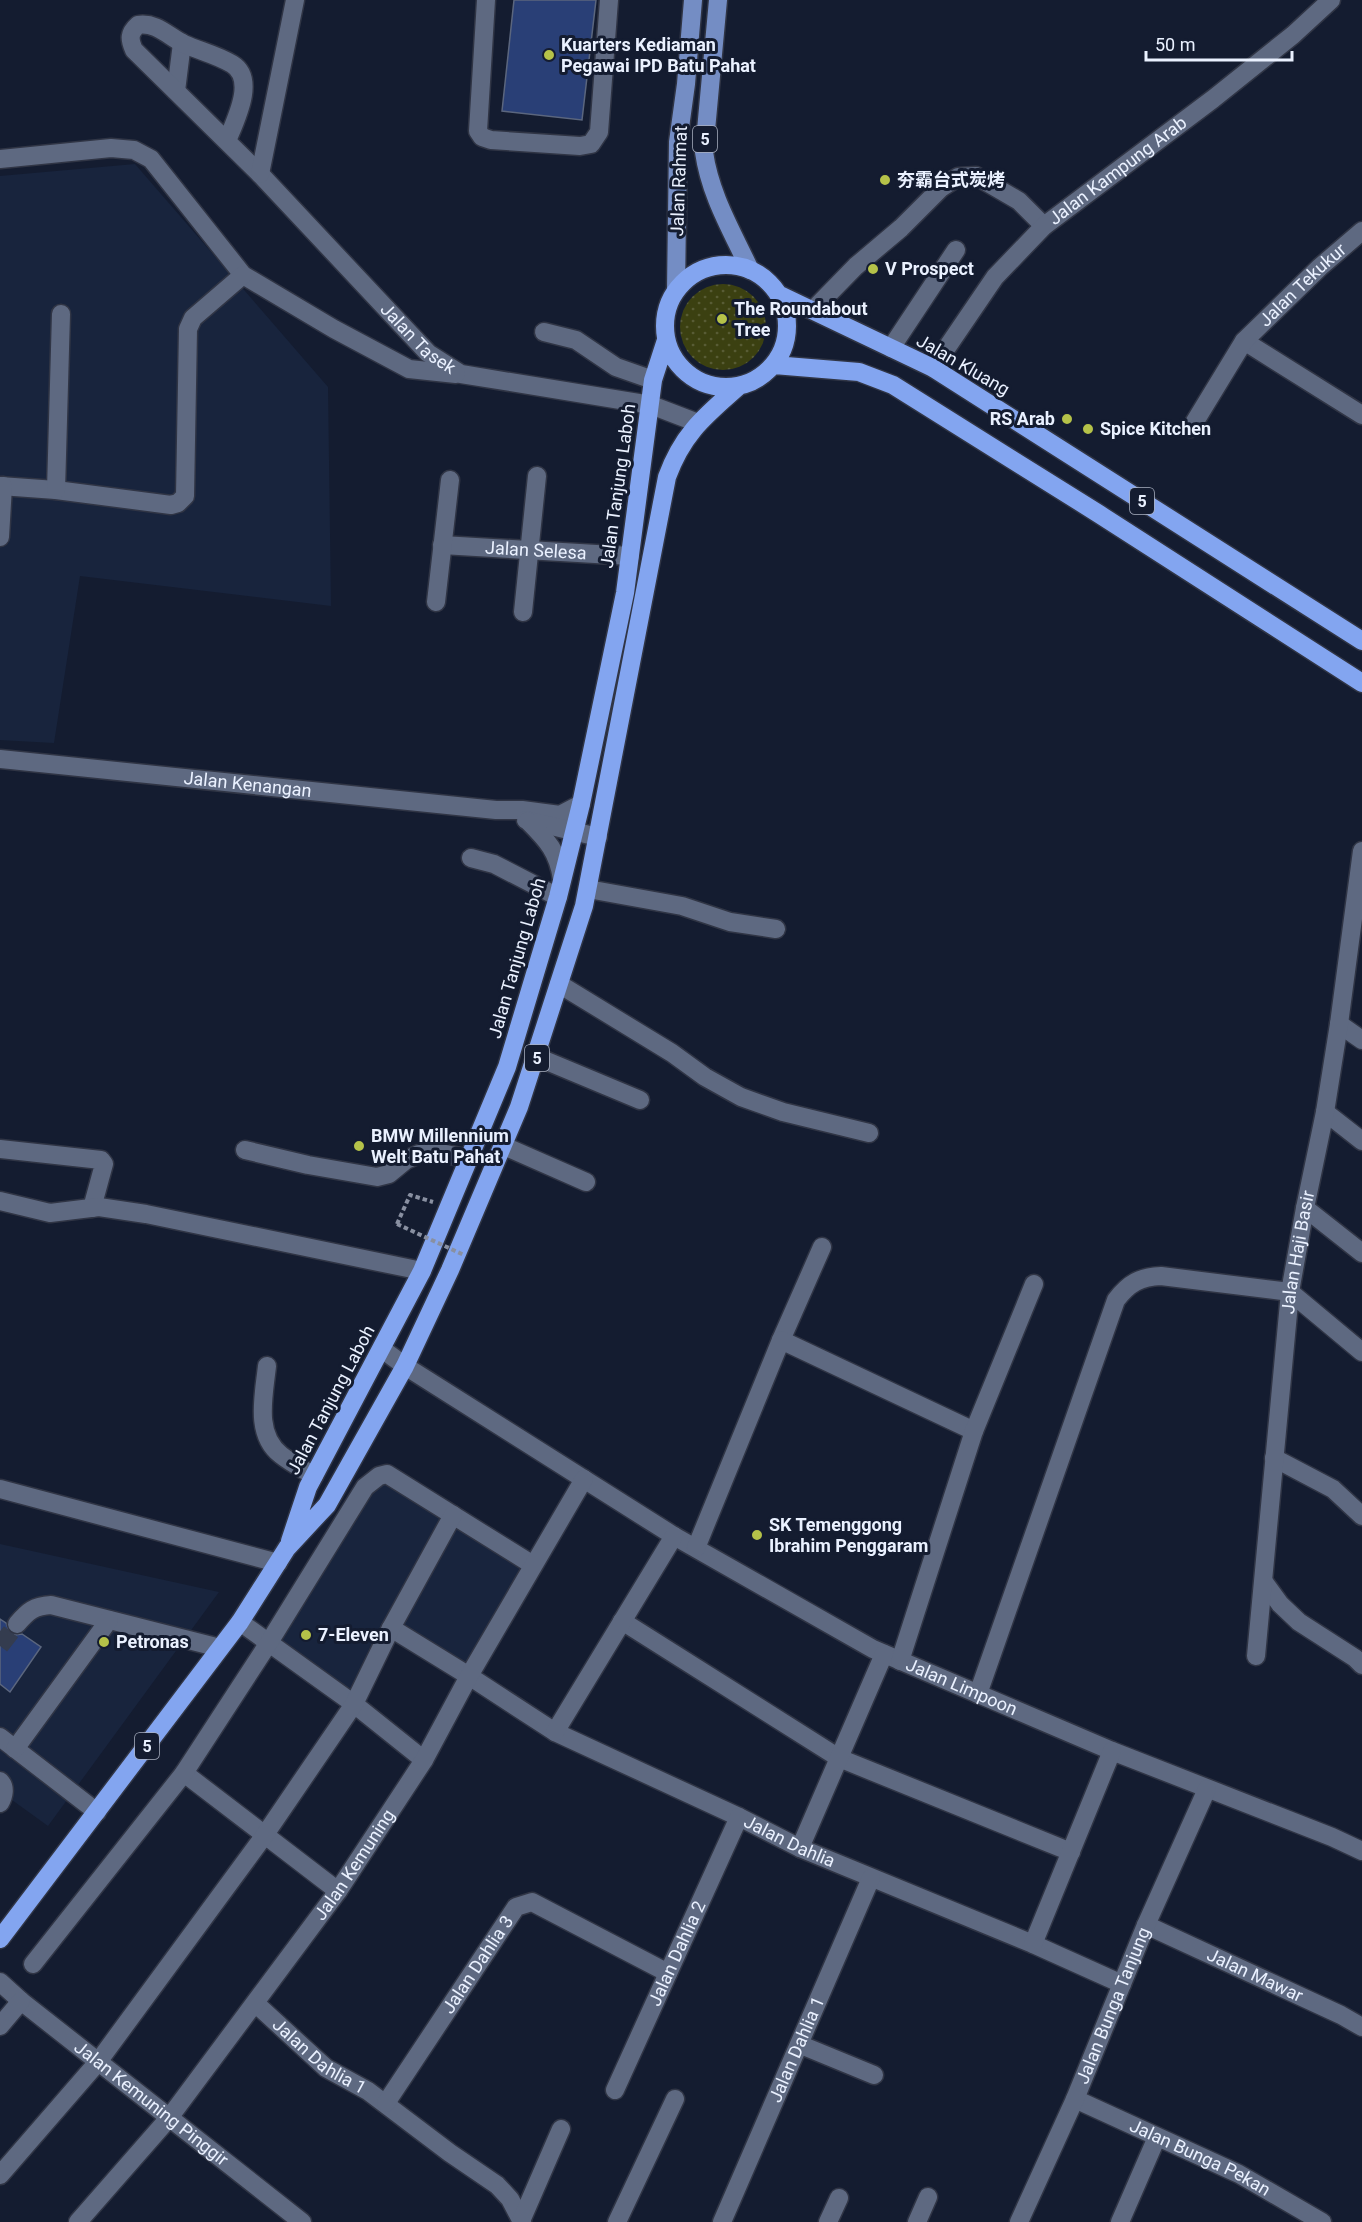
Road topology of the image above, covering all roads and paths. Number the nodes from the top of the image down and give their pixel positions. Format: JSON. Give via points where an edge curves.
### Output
{"nodes":[{"id":1,"x":294,"y":0,"type":"edge"},
{"id":2,"x":486,"y":0,"type":"edge"},
{"id":3,"x":609,"y":0,"type":"edge"},
{"id":4,"x":693,"y":0,"type":"edge"},
{"id":5,"x":718,"y":0,"type":"edge"},
{"id":6,"x":1331,"y":0,"type":"edge"},
{"id":7,"x":182,"y":44,"type":"junction"},
{"id":8,"x":176,"y":91,"type":"junction"},
{"id":9,"x":227,"y":141,"type":"junction"},
{"id":10,"x":0,"y":159,"type":"edge"},
{"id":11,"x":260,"y":174,"type":"junction"},
{"id":12,"x":1044,"y":226,"type":"junction"},
{"id":13,"x":1362,"y":231,"type":"edge"},
{"id":14,"x":956,"y":250,"type":"dead end"},
{"id":15,"x":750,"y":270,"type":"junction"},
{"id":16,"x":243,"y":275,"type":"junction"},
{"id":17,"x":676,"y":290,"type":"junction"},
{"id":18,"x":778,"y":294,"type":"junction"},
{"id":19,"x":813,"y":310,"type":"junction"},
{"id":20,"x":61,"y":315,"type":"dead end"},
{"id":21,"x":544,"y":332,"type":"dead end"},
{"id":22,"x":666,"y":340,"type":"junction"},
{"id":23,"x":1244,"y":341,"type":"junction"},
{"id":24,"x":891,"y":348,"type":"junction"},
{"id":25,"x":774,"y":365,"type":"junction"},
{"id":26,"x":933,"y":368,"type":"junction"},
{"id":27,"x":460,"y":374,"type":"junction"},
{"id":28,"x":653,"y":380,"type":"junction"},
{"id":29,"x":739,"y":387,"type":"junction"},
{"id":30,"x":651,"y":405,"type":"junction"},
{"id":31,"x":1362,"y":415,"type":"edge"},
{"id":32,"x":698,"y":423,"type":"junction"},
{"id":33,"x":1191,"y":428,"type":"dead end"},
{"id":34,"x":537,"y":476,"type":"dead end"},
{"id":35,"x":450,"y":480,"type":"dead end"},
{"id":36,"x":2,"y":486,"type":"edge"},
{"id":37,"x":57,"y":490,"type":"junction"},
{"id":38,"x":0,"y":537,"type":"edge"},
{"id":39,"x":442,"y":545,"type":"junction"},
{"id":40,"x":531,"y":550,"type":"junction"},
{"id":41,"x":630,"y":556,"type":"junction"},
{"id":42,"x":436,"y":602,"type":"dead end"},
{"id":43,"x":523,"y":612,"type":"dead end"},
{"id":44,"x":1357,"y":637,"type":"edge"},
{"id":45,"x":1362,"y":654,"type":"edge"},
{"id":46,"x":1362,"y":682,"type":"edge"},
{"id":47,"x":0,"y":759,"type":"edge"},
{"id":48,"x":581,"y":804,"type":"junction"},
{"id":49,"x":496,"y":810,"type":"junction"},
{"id":50,"x":527,"y":820,"type":"junction"},
{"id":51,"x":574,"y":831,"type":"junction"},
{"id":52,"x":598,"y":837,"type":"junction"},
{"id":53,"x":1362,"y":851,"type":"edge"},
{"id":54,"x":471,"y":858,"type":"dead end"},
{"id":55,"x":560,"y":888,"type":"junction"},
{"id":56,"x":588,"y":889,"type":"junction"},
{"id":57,"x":776,"y":929,"type":"dead end"},
{"id":58,"x":1357,"y":936,"type":"edge"},
{"id":59,"x":559,"y":984,"type":"junction"},
{"id":60,"x":1339,"y":1024,"type":"junction"},
{"id":61,"x":1362,"y":1040,"type":"edge"},
{"id":62,"x":537,"y":1057,"type":"junction"},
{"id":63,"x":640,"y":1100,"type":"dead end"},
{"id":64,"x":1325,"y":1112,"type":"junction"},
{"id":65,"x":869,"y":1133,"type":"dead end"},
{"id":66,"x":1362,"y":1141,"type":"edge"},
{"id":67,"x":504,"y":1146,"type":"junction"},
{"id":68,"x":0,"y":1149,"type":"edge"},
{"id":69,"x":245,"y":1150,"type":"dead end"},
{"id":70,"x":469,"y":1159,"type":"junction"},
{"id":71,"x":586,"y":1182,"type":"dead end"},
{"id":72,"x":410,"y":1195,"type":"dead end"},
{"id":73,"x":0,"y":1201,"type":"edge"},
{"id":74,"x":92,"y":1208,"type":"junction"},
{"id":75,"x":1305,"y":1208,"type":"junction"},
{"id":76,"x":822,"y":1247,"type":"dead end"},
{"id":77,"x":1362,"y":1253,"type":"edge"},
{"id":78,"x":464,"y":1255,"type":"dead end"},
{"id":79,"x":422,"y":1271,"type":"junction"},
{"id":80,"x":1034,"y":1284,"type":"dead end"},
{"id":81,"x":1290,"y":1292,"type":"junction"},
{"id":82,"x":781,"y":1340,"type":"junction"},
{"id":83,"x":382,"y":1349,"type":"junction"},
{"id":84,"x":1362,"y":1352,"type":"edge"},
{"id":85,"x":267,"y":1366,"type":"dead end"},
{"id":86,"x":405,"y":1366,"type":"junction"},
{"id":87,"x":974,"y":1431,"type":"junction"},
{"id":88,"x":1274,"y":1458,"type":"junction"},
{"id":89,"x":314,"y":1476,"type":"junction"},
{"id":90,"x":584,"y":1479,"type":"junction"},
{"id":91,"x":0,"y":1489,"type":"edge"},
{"id":92,"x":453,"y":1515,"type":"junction"},
{"id":93,"x":1362,"y":1516,"type":"edge"},
{"id":94,"x":674,"y":1536,"type":"junction"},
{"id":95,"x":696,"y":1548,"type":"junction"},
{"id":96,"x":283,"y":1556,"type":"junction"},
{"id":97,"x":533,"y":1564,"type":"junction"},
{"id":98,"x":1264,"y":1582,"type":"junction"},
{"id":99,"x":109,"y":1620,"type":"junction"},
{"id":100,"x":622,"y":1621,"type":"junction"},
{"id":101,"x":240,"y":1622,"type":"junction"},
{"id":102,"x":17,"y":1624,"type":"tunnel mouth"},
{"id":103,"x":391,"y":1628,"type":"junction"},
{"id":104,"x":268,"y":1644,"type":"junction"},
{"id":105,"x":220,"y":1647,"type":"junction"},
{"id":106,"x":1256,"y":1656,"type":"dead end"},
{"id":107,"x":892,"y":1657,"type":"junction"},
{"id":108,"x":1362,"y":1665,"type":"edge"},
{"id":109,"x":469,"y":1676,"type":"junction"},
{"id":110,"x":978,"y":1694,"type":"junction"},
{"id":111,"x":354,"y":1704,"type":"junction"},
{"id":112,"x":555,"y":1732,"type":"junction"},
{"id":113,"x":0,"y":1737,"type":"edge"},
{"id":114,"x":15,"y":1749,"type":"junction"},
{"id":115,"x":1112,"y":1751,"type":"junction"},
{"id":116,"x":838,"y":1758,"type":"junction"},
{"id":117,"x":424,"y":1760,"type":"junction"},
{"id":118,"x":184,"y":1773,"type":"junction"},
{"id":119,"x":1,"y":1782,"type":"edge"},
{"id":120,"x":1207,"y":1789,"type":"junction"},
{"id":121,"x":0,"y":1803,"type":"edge"},
{"id":122,"x":97,"y":1812,"type":"junction"},
{"id":123,"x":739,"y":1817,"type":"junction"},
{"id":124,"x":264,"y":1836,"type":"junction"},
{"id":125,"x":800,"y":1848,"type":"junction"},
{"id":126,"x":1362,"y":1851,"type":"edge"},
{"id":127,"x":1071,"y":1852,"type":"junction"},
{"id":128,"x":871,"y":1878,"type":"junction"},
{"id":129,"x":338,"y":1891,"type":"junction"},
{"id":130,"x":1146,"y":1925,"type":"junction"},
{"id":131,"x":0,"y":1939,"type":"edge"},
{"id":132,"x":1034,"y":1944,"type":"junction"},
{"id":133,"x":33,"y":1964,"type":"dead end"},
{"id":134,"x":668,"y":1973,"type":"junction"},
{"id":135,"x":0,"y":1982,"type":"edge"},
{"id":136,"x":1122,"y":1984,"type":"junction"},
{"id":137,"x":21,"y":2001,"type":"junction"},
{"id":138,"x":255,"y":2003,"type":"junction"},
{"id":139,"x":0,"y":2026,"type":"edge"},
{"id":140,"x":1362,"y":2027,"type":"edge"},
{"id":141,"x":801,"y":2045,"type":"junction"},
{"id":142,"x":98,"y":2062,"type":"junction"},
{"id":143,"x":874,"y":2075,"type":"dead end"},
{"id":144,"x":615,"y":2091,"type":"dead end"},
{"id":145,"x":675,"y":2098,"type":"dead end"},
{"id":146,"x":1075,"y":2099,"type":"junction"},
{"id":147,"x":386,"y":2103,"type":"junction"},
{"id":148,"x":169,"y":2118,"type":"junction"},
{"id":149,"x":561,"y":2129,"type":"dead end"},
{"id":150,"x":1157,"y":2137,"type":"junction"},
{"id":151,"x":0,"y":2175,"type":"edge"},
{"id":152,"x":928,"y":2197,"type":"dead end"},
{"id":153,"x":839,"y":2198,"type":"dead end"},
{"id":154,"x":521,"y":2221,"type":"edge"},
{"id":155,"x":78,"y":2222,"type":"edge"},
{"id":156,"x":302,"y":2222,"type":"edge"},
{"id":157,"x":617,"y":2222,"type":"edge"},
{"id":158,"x":722,"y":2222,"type":"edge"},
{"id":159,"x":828,"y":2222,"type":"edge"},
{"id":160,"x":916,"y":2222,"type":"edge"},
{"id":161,"x":1020,"y":2222,"type":"edge"},
{"id":162,"x":1120,"y":2222,"type":"edge"},
{"id":163,"x":1322,"y":2222,"type":"edge"}],
"edges":[{"from":1,"to":11,"type":"street"},
{"from":2,"to":3,"type":"street","via":[[478,132],[491,140],[580,146],[591,144],[599,132]]},
{"from":4,"to":17,"type":"main road","name":"Jalan Rahmat","number":"5","via":[[678,142]]},
{"from":5,"to":15,"type":"main road","name":"Jalan Rahmat","number":"5","via":[[704,152],[716,200]]},
{"from":6,"to":12,"type":"street","name":"Jalan Kampung Arab","via":[[1213,99]]},
{"from":7,"to":8,"type":"street"},
{"from":7,"to":8,"type":"street","name":"Jalan Tasek","via":[[159,28],[143,24],[135,28],[129,39],[134,50]]},
{"from":7,"to":9,"type":"street","via":[[235,65],[243,75],[243,102]]},
{"from":8,"to":9,"type":"street","name":"Jalan Tasek"},
{"from":9,"to":11,"type":"street","name":"Jalan Tasek"},
{"from":10,"to":16,"type":"street","via":[[111,148],[134,150],[151,159]]},
{"from":11,"to":27,"type":"street","name":"Jalan Tasek","via":[[428,353]]},
{"from":12,"to":19,"type":"street","via":[[1019,201],[976,176],[958,177],[941,188]]},
{"from":12,"to":26,"type":"street","name":"Jalan Kampung Arab","via":[[995,277]]},
{"from":13,"to":23,"type":"street","name":"Jalan Tekukur"},
{"from":14,"to":24,"type":"street"},
{"from":15,"to":17,"type":"highway","number":"5","via":[[718,265],[688,278]]},
{"from":15,"to":18,"type":"highway","number":"5"},
{"from":16,"to":27,"type":"street","via":[[409,369]]},
{"from":16,"to":37,"type":"street","via":[[193,318],[188,329],[185,496],[171,505]]},
{"from":17,"to":22,"type":"highway","number":"5","via":[[668,306]]},
{"from":18,"to":19,"type":"highway","name":"Jalan Kluang","number":"5"},
{"from":18,"to":25,"type":"highway","via":[[787,330]]},
{"from":19,"to":24,"type":"highway","name":"Jalan Kluang","number":"5"},
{"from":20,"to":37,"type":"street"},
{"from":21,"to":28,"type":"street","via":[[576,340],[616,367]]},
{"from":22,"to":28,"type":"highway","name":"Jalan Tanjung Laboh","number":"5"},
{"from":22,"to":29,"type":"highway","via":[[673,358],[702,383]]},
{"from":23,"to":31,"type":"street"},
{"from":23,"to":33,"type":"street","name":"Jalan Tekukur"},
{"from":24,"to":26,"type":"highway","name":"Jalan Kluang","number":"5"},
{"from":25,"to":29,"type":"highway","number":"5","via":[[764,375]]},
{"from":25,"to":46,"type":"highway","number":"5","via":[[859,372],[893,385]]},
{"from":26,"to":44,"type":"highway","name":"Jalan Kluang","number":"5"},
{"from":27,"to":30,"type":"street","name":"Jalan Tasek"},
{"from":28,"to":30,"type":"highway","name":"Jalan Tanjung Laboh","number":"5"},
{"from":29,"to":32,"type":"highway","name":"Jalan Tanjung Laboh","number":"5"},
{"from":30,"to":32,"type":"street","name":"Jalan Tasek"},
{"from":30,"to":41,"type":"highway","name":"Jalan Tanjung Laboh","number":"5"},
{"from":32,"to":52,"type":"highway","name":"Jalan Tanjung Laboh","number":"5","via":[[675,454],[667,477]]},
{"from":34,"to":40,"type":"street"},
{"from":35,"to":39,"type":"street"},
{"from":36,"to":37,"type":"street"},
{"from":36,"to":38,"type":"street"},
{"from":39,"to":40,"type":"street","name":"Jalan Selesa"},
{"from":39,"to":42,"type":"street"},
{"from":40,"to":41,"type":"street","name":"Jalan Selesa"},
{"from":40,"to":43,"type":"street"},
{"from":41,"to":48,"type":"highway","name":"Jalan Tanjung Laboh","number":"5"},
{"from":44,"to":45,"type":"highway","via":[[1357,648]]},
{"from":47,"to":49,"type":"street","name":"Jalan Kenangan"},
{"from":48,"to":49,"type":"street","name":"Jalan Kenangan","via":[[560,814]]},
{"from":48,"to":51,"type":"highway","name":"Jalan Tanjung Laboh","number":"5"},
{"from":49,"to":50,"type":"street","name":"Jalan Kenangan"},
{"from":50,"to":51,"type":"street","name":"Jalan Kenangan"},
{"from":50,"to":55,"type":"street","name":"Jalan Kenangan","via":[[552,847],[560,863]]},
{"from":51,"to":52,"type":"street","name":"Jalan Kenangan"},
{"from":51,"to":55,"type":"highway","name":"Jalan Tanjung Laboh","number":"5"},
{"from":52,"to":56,"type":"highway","name":"Jalan Tanjung Laboh","number":"5"},
{"from":53,"to":58,"type":"street","name":"Jalan Haji Basir"},
{"from":54,"to":55,"type":"street"},
{"from":55,"to":70,"type":"highway","name":"Jalan Tanjung Laboh","number":"5","via":[[507,1067]]},
{"from":56,"to":57,"type":"street"},
{"from":56,"to":59,"type":"highway","name":"Jalan Tanjung Laboh","number":"5"},
{"from":58,"to":60,"type":"street","name":"Jalan Haji Basir"},
{"from":59,"to":62,"type":"highway","name":"Jalan Tanjung Laboh","number":"5"},
{"from":59,"to":65,"type":"street","via":[[741,1097],[783,1112]]},
{"from":60,"to":61,"type":"street"},
{"from":60,"to":64,"type":"street","name":"Jalan Haji Basir"},
{"from":62,"to":63,"type":"street"},
{"from":62,"to":67,"type":"highway","name":"Jalan Tanjung Laboh","number":"5"},
{"from":64,"to":66,"type":"street"},
{"from":64,"to":75,"type":"street","name":"Jalan Haji Basir"},
{"from":67,"to":71,"type":"street"},
{"from":67,"to":86,"type":"highway","name":"Jalan Tanjung Laboh","number":"5"},
{"from":68,"to":74,"type":"street","via":[[101,1160],[104,1164]]},
{"from":69,"to":70,"type":"street","via":[[377,1177],[426,1152]]},
{"from":70,"to":79,"type":"highway","name":"Jalan Tanjung Laboh","number":"5"},
{"from":72,"to":78,"type":"path","bridge":true,"via":[[397,1224]]},
{"from":73,"to":74,"type":"street","via":[[50,1213]]},
{"from":74,"to":79,"type":"street","via":[[146,1214]]},
{"from":75,"to":77,"type":"street"},
{"from":75,"to":81,"type":"street","name":"Jalan Haji Basir"},
{"from":76,"to":82,"type":"street"},
{"from":79,"to":83,"type":"highway","name":"Jalan Tanjung Laboh","number":"5"},
{"from":80,"to":87,"type":"street"},
{"from":81,"to":84,"type":"street"},
{"from":81,"to":88,"type":"street","name":"Jalan Haji Basir"},
{"from":81,"to":110,"type":"street","via":[[1161,1276],[1134,1281],[1116,1300]]},
{"from":82,"to":87,"type":"street"},
{"from":82,"to":95,"type":"street"},
{"from":83,"to":86,"type":"street","name":"Jalan Limpoon"},
{"from":83,"to":89,"type":"highway","name":"Jalan Tanjung Laboh","number":"5"},
{"from":85,"to":89,"type":"street","via":[[262,1413],[269,1441],[280,1454]]},
{"from":86,"to":90,"type":"street","name":"Jalan Limpoon"},
{"from":86,"to":96,"type":"highway","name":"Jalan Tanjung Laboh","number":"5","via":[[327,1504]]},
{"from":87,"to":107,"type":"street"},
{"from":88,"to":93,"type":"street","via":[[1333,1489]]},
{"from":88,"to":98,"type":"street","name":"Jalan Haji Basir"},
{"from":89,"to":96,"type":"highway","name":"Jalan Tanjung Laboh","number":"5"},
{"from":90,"to":94,"type":"street","name":"Jalan Limpoon"},
{"from":90,"to":97,"type":"street","name":"Jalan Kemuning"},
{"from":91,"to":96,"type":"street"},
{"from":92,"to":97,"type":"street"},
{"from":92,"to":103,"type":"street"},
{"from":92,"to":104,"type":"street","via":[[387,1474],[372,1480],[364,1487]]},
{"from":94,"to":95,"type":"street","name":"Jalan Limpoon"},
{"from":94,"to":100,"type":"street"},
{"from":95,"to":107,"type":"street","name":"Jalan Limpoon"},
{"from":96,"to":101,"type":"highway","name":"Jalan Tanjung Laboh","number":"5"},
{"from":97,"to":109,"type":"street","name":"Jalan Kemuning"},
{"from":98,"to":106,"type":"street","name":"Jalan Haji Basir"},
{"from":98,"to":108,"type":"street","via":[[1299,1622]]},
{"from":99,"to":102,"type":"street","via":[[51,1605],[30,1609]]},
{"from":99,"to":105,"type":"street"},
{"from":99,"to":114,"type":"street"},
{"from":100,"to":112,"type":"street"},
{"from":100,"to":116,"type":"street"},
{"from":101,"to":104,"type":"street"},
{"from":101,"to":105,"type":"highway","name":"Jalan Tanjung Laboh","number":"5"},
{"from":103,"to":109,"type":"street","name":"Jalan Dahlia"},
{"from":103,"to":111,"type":"street"},
{"from":104,"to":111,"type":"street"},
{"from":104,"to":118,"type":"street"},
{"from":105,"to":122,"type":"highway","name":"Jalan Tanjung Laboh","number":"5"},
{"from":107,"to":110,"type":"street","name":"Jalan Limpoon"},
{"from":107,"to":116,"type":"street"},
{"from":109,"to":112,"type":"street","name":"Jalan Dahlia"},
{"from":109,"to":117,"type":"street","name":"Jalan Kemuning"},
{"from":110,"to":115,"type":"street","name":"Jalan Limpoon"},
{"from":111,"to":117,"type":"street"},
{"from":111,"to":124,"type":"street"},
{"from":112,"to":123,"type":"street","name":"Jalan Dahlia"},
{"from":113,"to":114,"type":"street"},
{"from":114,"to":122,"type":"street"},
{"from":115,"to":120,"type":"street","name":"Jalan Limpoon"},
{"from":115,"to":127,"type":"street"},
{"from":116,"to":125,"type":"street"},
{"from":116,"to":127,"type":"street"},
{"from":117,"to":129,"type":"street","name":"Jalan Kemuning"},
{"from":118,"to":124,"type":"street"},
{"from":118,"to":133,"type":"street"},
{"from":119,"to":121,"type":"street","via":[[4,1796]]},
{"from":120,"to":126,"type":"street","name":"Jalan Limpoon"},
{"from":120,"to":130,"type":"street","name":"Jalan Bunga Tanjung"},
{"from":122,"to":131,"type":"highway","name":"Jalan Tanjung Laboh","number":"5"},
{"from":123,"to":125,"type":"street","name":"Jalan Dahlia"},
{"from":123,"to":134,"type":"street","name":"Jalan Dahlia 2"},
{"from":124,"to":129,"type":"street"},
{"from":124,"to":142,"type":"street"},
{"from":125,"to":128,"type":"street","name":"Jalan Dahlia"},
{"from":127,"to":132,"type":"street"},
{"from":128,"to":132,"type":"street","name":"Jalan Dahlia"},
{"from":128,"to":141,"type":"street","name":"Jalan Dahlia 1"},
{"from":129,"to":138,"type":"street","name":"Jalan Kemuning"},
{"from":130,"to":136,"type":"street","name":"Jalan Bunga Tanjung"},
{"from":130,"to":140,"type":"street","name":"Jalan Mawar"},
{"from":132,"to":136,"type":"street","name":"Jalan Dahlia"},
{"from":134,"to":144,"type":"street","name":"Jalan Dahlia 2"},
{"from":134,"to":147,"type":"street","name":"Jalan Dahlia 3","via":[[532,1902],[516,1907]]},
{"from":135,"to":137,"type":"street","name":"Jalan Kemuning Pinggir"},
{"from":136,"to":146,"type":"street","name":"Jalan Bunga Tanjung"},
{"from":137,"to":139,"type":"street"},
{"from":137,"to":142,"type":"street","name":"Jalan Kemuning Pinggir"},
{"from":138,"to":147,"type":"street","name":"Jalan Dahlia 1","via":[[326,2068]]},
{"from":138,"to":148,"type":"street","name":"Jalan Kemuning"},
{"from":141,"to":143,"type":"street"},
{"from":141,"to":158,"type":"street","name":"Jalan Dahlia 1"},
{"from":142,"to":148,"type":"street","name":"Jalan Kemuning Pinggir"},
{"from":142,"to":151,"type":"street"},
{"from":145,"to":157,"type":"street"},
{"from":146,"to":150,"type":"street","name":"Jalan Bunga Pekan"},
{"from":146,"to":161,"type":"street","name":"Jalan Bunga Tanjung"},
{"from":147,"to":154,"type":"street","name":"Jalan Dahlia 1","via":[[497,2185],[510,2199]]},
{"from":148,"to":155,"type":"street","name":"Jalan Kemuning"},
{"from":148,"to":156,"type":"street","name":"Jalan Kemuning Pinggir"},
{"from":149,"to":154,"type":"street"},
{"from":150,"to":162,"type":"street"},
{"from":150,"to":163,"type":"street","name":"Jalan Bunga Pekan","via":[[1239,2174]]},
{"from":152,"to":160,"type":"street"},
{"from":153,"to":159,"type":"street"}]}
